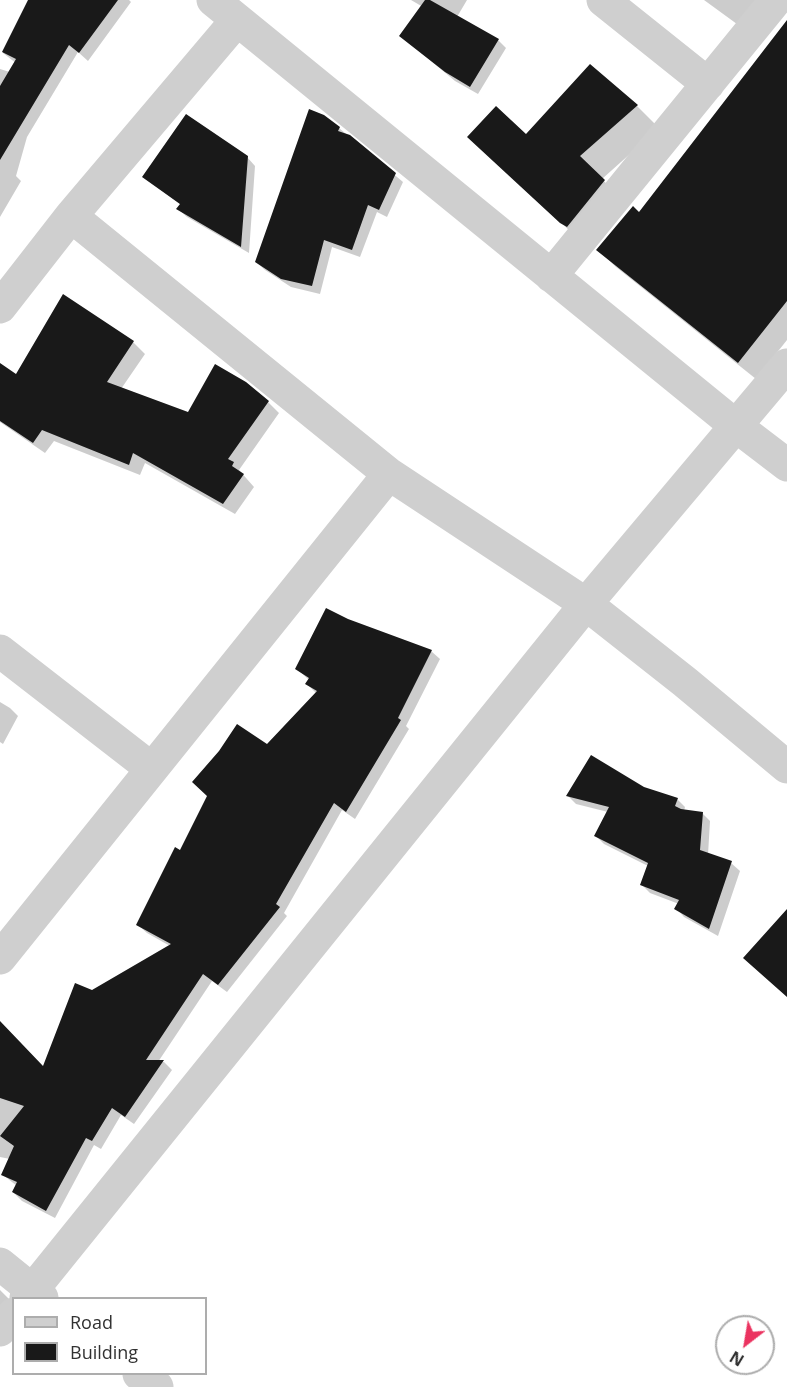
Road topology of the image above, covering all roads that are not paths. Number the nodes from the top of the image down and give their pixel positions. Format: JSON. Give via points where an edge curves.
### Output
{"nodes":[{"id":1,"x":603,"y":0,"type":"edge"},
{"id":2,"x":777,"y":0,"type":"edge"},
{"id":3,"x":225,"y":10,"type":"edge"},
{"id":4,"x":708,"y":84,"type":"junction"},
{"id":5,"x":71,"y":216,"type":"junction"},
{"id":6,"x":551,"y":276,"type":"junction"},
{"id":7,"x":0,"y":307,"type":"edge"},
{"id":8,"x":787,"y":364,"type":"edge"},
{"id":9,"x":736,"y":426,"type":"junction"},
{"id":10,"x":787,"y":465,"type":"edge"},
{"id":11,"x":389,"y":474,"type":"junction"},
{"id":12,"x":586,"y":604,"type":"junction"},
{"id":13,"x":0,"y":651,"type":"edge"},
{"id":14,"x":787,"y":766,"type":"edge"},
{"id":15,"x":152,"y":769,"type":"junction"},
{"id":16,"x":1,"y":955,"type":"edge"},
{"id":17,"x":0,"y":1264,"type":"edge"},
{"id":18,"x":25,"y":1297,"type":"edge"},
{"id":19,"x":31,"y":1297,"type":"edge"},
{"id":20,"x":12,"y":1318,"type":"edge"},
{"id":21,"x":0,"y":1330,"type":"edge"},
{"id":22,"x":140,"y":1375,"type":"edge"},
{"id":23,"x":157,"y":1387,"type":"edge"}],
"edges":[{"from":1,"to":4,"type":"street"},
{"from":2,"to":4,"type":"street"},
{"from":3,"to":5,"type":"street"},
{"from":3,"to":6,"type":"street"},
{"from":4,"to":6,"type":"street"},
{"from":5,"to":7,"type":"street"},
{"from":5,"to":11,"type":"street"},
{"from":6,"to":9,"type":"street"},
{"from":8,"to":9,"type":"street"},
{"from":9,"to":10,"type":"street"},
{"from":9,"to":12,"type":"street"},
{"from":11,"to":12,"type":"street"},
{"from":11,"to":15,"type":"street"},
{"from":12,"to":14,"type":"street"},
{"from":12,"to":19,"type":"street"},
{"from":13,"to":15,"type":"street"},
{"from":15,"to":16,"type":"street"},
{"from":17,"to":18,"type":"street"},
{"from":20,"to":21,"type":"street"},
{"from":22,"to":23,"type":"street"}]}
